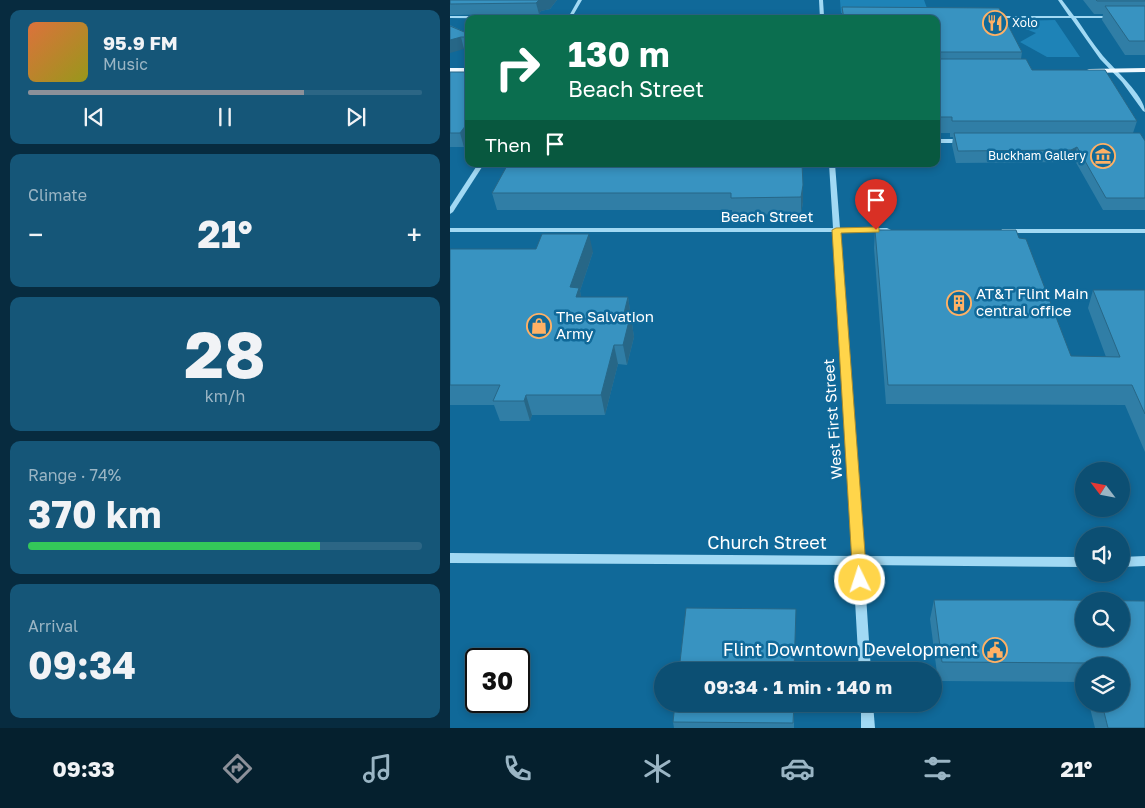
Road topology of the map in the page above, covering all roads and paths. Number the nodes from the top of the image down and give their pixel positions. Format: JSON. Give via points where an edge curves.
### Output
{"nodes":[{"id":1,"x":580,"y":0,"type":"edge"},
{"id":2,"x":821,"y":0,"type":"edge"},
{"id":3,"x":1060,"y":0,"type":"edge"},
{"id":4,"x":571,"y":15,"type":"edge"},
{"id":5,"x":822,"y":15,"type":"edge"},
{"id":6,"x":450,"y":16,"type":"edge"},
{"id":7,"x":465,"y":16,"type":"edge"},
{"id":8,"x":986,"y":17,"type":"edge"},
{"id":9,"x":1073,"y":17,"type":"junction"},
{"id":10,"x":1118,"y":17,"type":"edge"},
{"id":11,"x":450,"y":70,"type":"edge"},
{"id":12,"x":465,"y":70,"type":"edge"},
{"id":13,"x":1084,"y":70,"type":"edge"},
{"id":14,"x":1114,"y":70,"type":"junction"},
{"id":15,"x":1145,"y":70,"type":"edge"},
{"id":16,"x":1145,"y":110,"type":"edge"},
{"id":17,"x":940,"y":141,"type":"edge"},
{"id":18,"x":976,"y":141,"type":"edge"},
{"id":19,"x":478,"y":167,"type":"edge"},
{"id":20,"x":832,"y":167,"type":"edge"},
{"id":21,"x":450,"y":212,"type":"edge"},
{"id":22,"x":450,"y":230,"type":"edge"},
{"id":23,"x":836,"y":230,"type":"junction"},
{"id":24,"x":896,"y":230,"type":"edge"},
{"id":25,"x":994,"y":231,"type":"edge"},
{"id":26,"x":1145,"y":231,"type":"edge"},
{"id":27,"x":450,"y":558,"type":"edge"},
{"id":28,"x":859,"y":560,"type":"junction"},
{"id":29,"x":1145,"y":561,"type":"edge"},
{"id":30,"x":1075,"y":562,"type":"edge"},
{"id":31,"x":1130,"y":562,"type":"edge"},
{"id":32,"x":865,"y":662,"type":"edge"},
{"id":33,"x":867,"y":712,"type":"edge"},
{"id":34,"x":868,"y":728,"type":"edge"}],
"edges":[{"from":1,"to":4,"type":"street"},
{"from":2,"to":5,"type":"street"},
{"from":3,"to":9,"type":"street"},
{"from":6,"to":7,"type":"street"},
{"from":8,"to":9,"type":"street"},
{"from":9,"to":10,"type":"street"},
{"from":9,"to":14,"type":"street"},
{"from":11,"to":12,"type":"main road"},
{"from":13,"to":14,"type":"main road"},
{"from":14,"to":15,"type":"main road"},
{"from":14,"to":16,"type":"street"},
{"from":17,"to":18,"type":"street"},
{"from":19,"to":21,"type":"street"},
{"from":20,"to":23,"type":"street","name":"West First Street"},
{"from":22,"to":23,"type":"street","name":"Beach Street"},
{"from":23,"to":24,"type":"street","name":"Beach Street"},
{"from":23,"to":28,"type":"street","name":"West First Street"},
{"from":25,"to":26,"type":"street"},
{"from":27,"to":28,"type":"street","name":"Church Street"},
{"from":28,"to":30,"type":"street","name":"Church Street"},
{"from":28,"to":32,"type":"street","name":"West First Street"},
{"from":29,"to":31,"type":"street"},
{"from":33,"to":34,"type":"street"}]}
